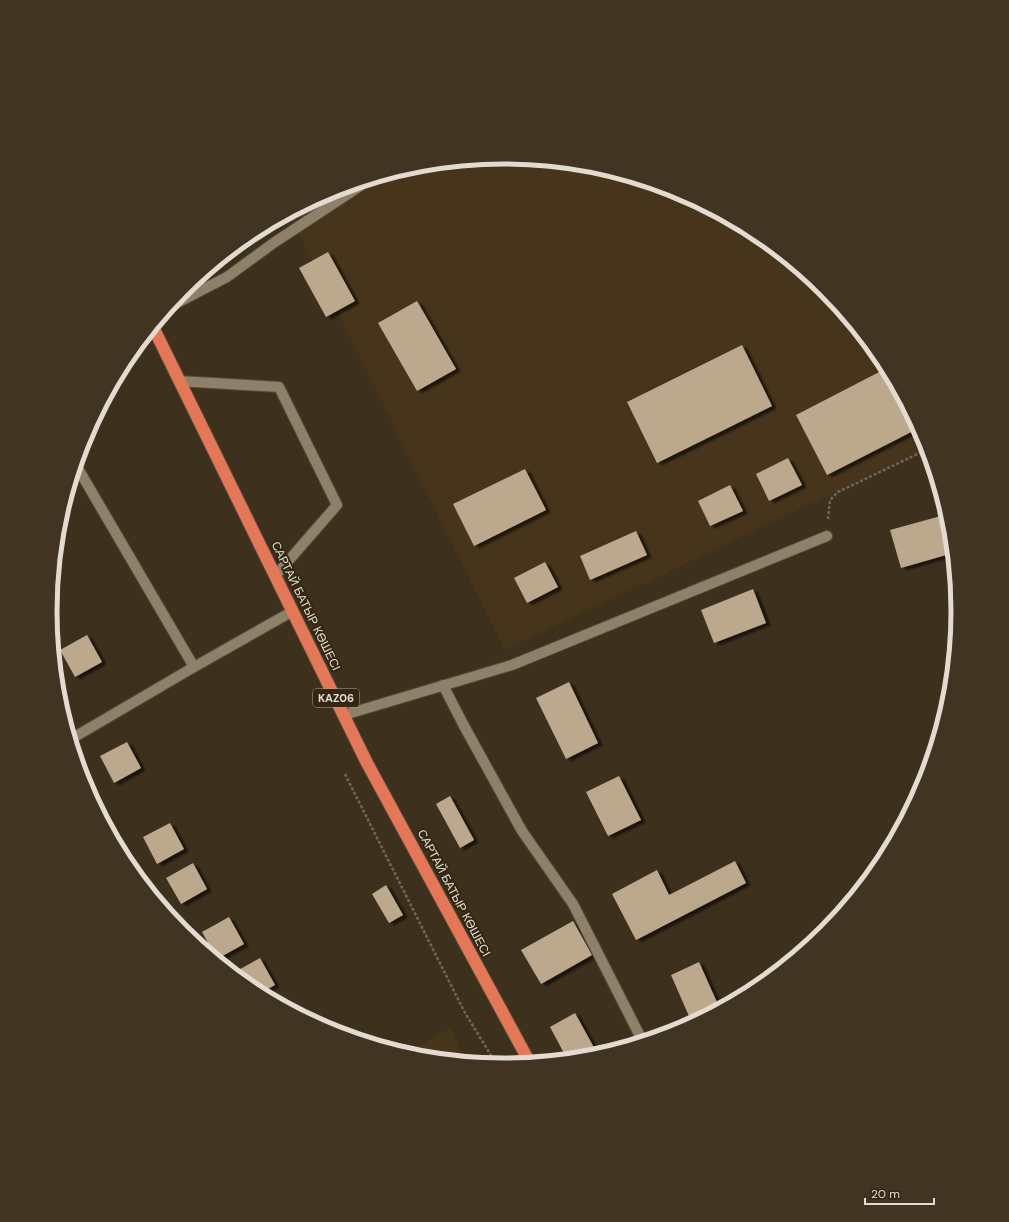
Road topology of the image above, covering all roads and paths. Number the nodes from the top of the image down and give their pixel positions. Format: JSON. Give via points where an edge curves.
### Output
{"nodes":[{"id":1,"x":355,"y":189,"type":"edge"},
{"id":2,"x":184,"y":299,"type":"edge"},
{"id":3,"x":155,"y":332,"type":"edge"},
{"id":4,"x":179,"y":381,"type":"junction"},
{"id":5,"x":922,"y":451,"type":"edge"},
{"id":6,"x":80,"y":471,"type":"edge"},
{"id":7,"x":827,"y":536,"type":"joint"},
{"id":8,"x":276,"y":575,"type":"junction"},
{"id":9,"x":293,"y":611,"type":"junction"},
{"id":10,"x":194,"y":667,"type":"junction"},
{"id":11,"x":443,"y":685,"type":"junction"},
{"id":12,"x":344,"y":715,"type":"junction"},
{"id":13,"x":75,"y":737,"type":"edge"},
{"id":14,"x":345,"y":774,"type":"dead end"},
{"id":15,"x":641,"y":1037,"type":"edge"},
{"id":16,"x":493,"y":1058,"type":"edge"},
{"id":17,"x":527,"y":1058,"type":"edge"}],
"edges":[{"from":1,"to":2,"type":"lane","via":[[227,277]]},
{"from":3,"to":4,"type":"highway","name":"САРТАЙ БАТЫР КӨШЕСІ","number":"KАZ06"},
{"from":4,"to":8,"type":"highway","name":"САРТАЙ БАТЫР КӨШЕСІ","number":"KАZ06"},
{"from":4,"to":8,"type":"lane","via":[[279,387],[337,506]]},
{"from":5,"to":7,"type":"path","via":[[838,492],[830,500]]},
{"from":6,"to":10,"type":"lane"},
{"from":7,"to":11,"type":"lane","via":[[512,665]]},
{"from":8,"to":9,"type":"highway","name":"САРТАЙ БАТЫР КӨШЕСІ","number":"KАZ06"},
{"from":9,"to":10,"type":"lane"},
{"from":9,"to":12,"type":"highway","name":"САРТАЙ БАТЫР КӨШЕСІ","number":"KАZ06"},
{"from":10,"to":13,"type":"lane"},
{"from":11,"to":12,"type":"lane"},
{"from":11,"to":15,"type":"lane","via":[[522,831],[573,904]]},
{"from":12,"to":17,"type":"highway","name":"САРТАЙ БАТЫР КӨШЕСІ","number":"KАZ06"},
{"from":14,"to":16,"type":"path","via":[[465,1013]]}]}
